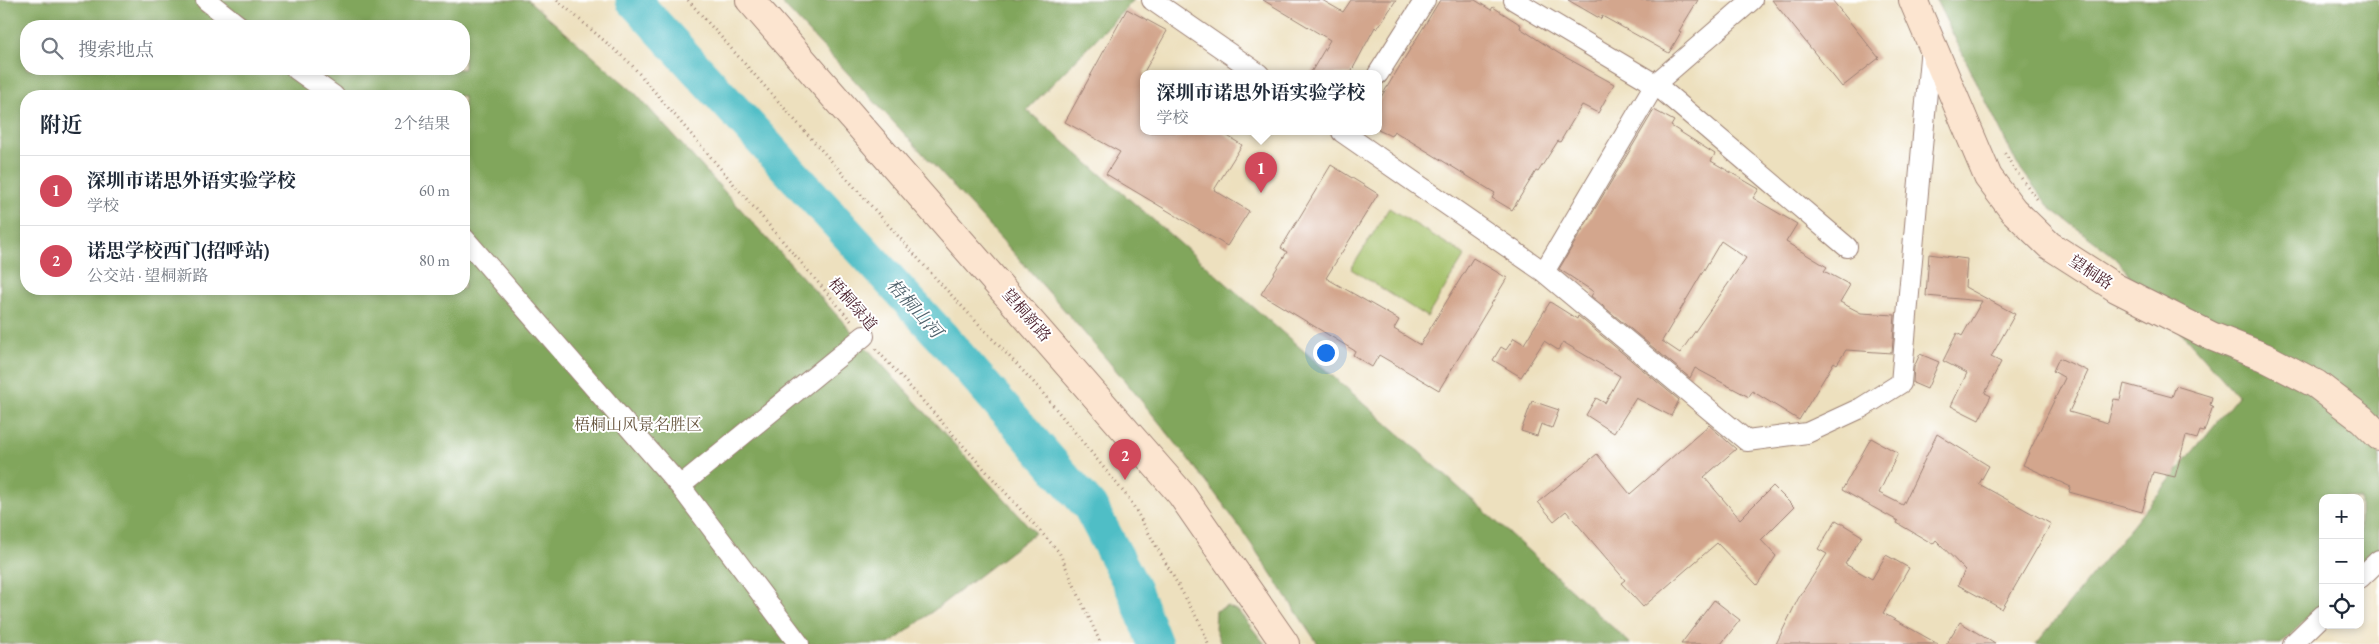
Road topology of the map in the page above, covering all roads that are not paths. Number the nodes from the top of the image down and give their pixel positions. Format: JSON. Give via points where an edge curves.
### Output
{"nodes":[{"id":1,"x":206,"y":0,"type":"edge"},
{"id":2,"x":750,"y":0,"type":"edge"},
{"id":3,"x":1152,"y":0,"type":"edge"},
{"id":4,"x":1425,"y":0,"type":"edge"},
{"id":5,"x":1514,"y":0,"type":"edge"},
{"id":6,"x":1752,"y":0,"type":"edge"},
{"id":7,"x":1913,"y":0,"type":"edge"},
{"id":8,"x":231,"y":20,"type":"edge"},
{"id":9,"x":1932,"y":40,"type":"junction"},
{"id":10,"x":1253,"y":70,"type":"edge"},
{"id":11,"x":1381,"y":70,"type":"edge"},
{"id":12,"x":304,"y":75,"type":"edge"},
{"id":13,"x":1655,"y":84,"type":"junction"},
{"id":14,"x":326,"y":90,"type":"edge"},
{"id":15,"x":1346,"y":135,"type":"edge"},
{"id":16,"x":470,"y":245,"type":"edge"},
{"id":17,"x":1847,"y":247,"type":"dead end"},
{"id":18,"x":1544,"y":272,"type":"junction"},
{"id":19,"x":864,"y":336,"type":"road end"},
{"id":20,"x":2379,"y":436,"type":"edge"},
{"id":21,"x":680,"y":486,"type":"junction"},
{"id":22,"x":2379,"y":560,"type":"edge"},
{"id":23,"x":2364,"y":574,"type":"edge"},
{"id":24,"x":2319,"y":619,"type":"edge"},
{"id":25,"x":799,"y":644,"type":"edge"},
{"id":26,"x":1285,"y":644,"type":"edge"},
{"id":27,"x":2293,"y":644,"type":"edge"}],
"edges":[{"from":1,"to":8,"type":"street"},
{"from":2,"to":26,"type":"street","name":"望桐新路","via":[[1181,494]]},
{"from":3,"to":10,"type":"street"},
{"from":4,"to":11,"type":"street"},
{"from":5,"to":13,"type":"street"},
{"from":6,"to":13,"type":"street"},
{"from":7,"to":9,"type":"street","name":"望桐路"},
{"from":9,"to":18,"type":"street","via":[[1901,383],[1861,408],[1806,433],[1748,441]]},
{"from":9,"to":20,"type":"street","name":"望桐路","via":[[1988,177],[2013,210],[2049,245],[2116,288],[2316,384]]},
{"from":12,"to":14,"type":"street"},
{"from":13,"to":17,"type":"street"},
{"from":13,"to":18,"type":"street"},
{"from":15,"to":18,"type":"street"},
{"from":16,"to":21,"type":"street"},
{"from":19,"to":21,"type":"street"},
{"from":21,"to":25,"type":"street"},
{"from":22,"to":23,"type":"street"},
{"from":24,"to":27,"type":"street"}]}
